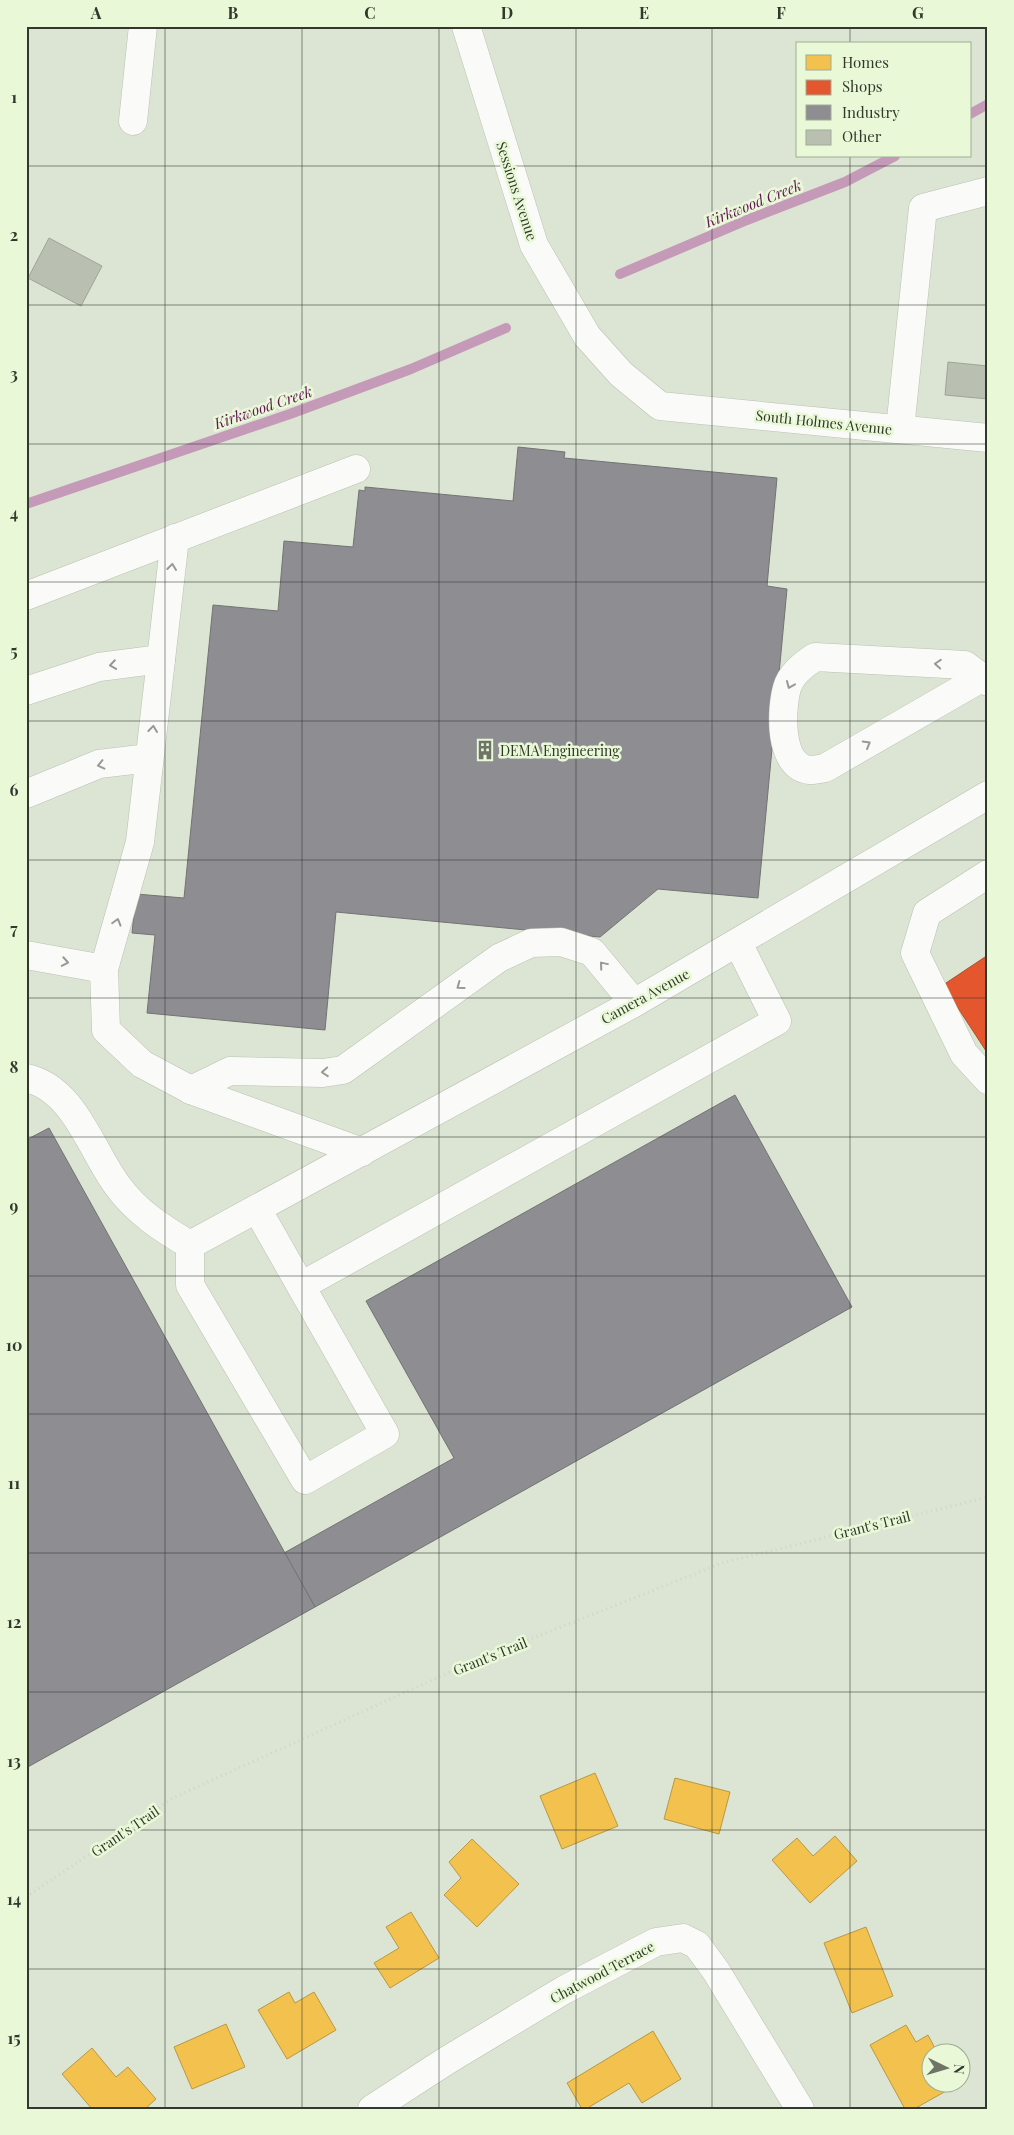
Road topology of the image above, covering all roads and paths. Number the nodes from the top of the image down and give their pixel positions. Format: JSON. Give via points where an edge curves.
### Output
{"nodes":[{"id":1,"x":143,"y":26,"type":"edge"},
{"id":2,"x":466,"y":26,"type":"edge"},
{"id":3,"x":133,"y":121,"type":"dead end"},
{"id":4,"x":988,"y":191,"type":"edge"},
{"id":5,"x":660,"y":406,"type":"joint"},
{"id":6,"x":900,"y":429,"type":"junction"},
{"id":7,"x":988,"y":438,"type":"edge"},
{"id":8,"x":356,"y":469,"type":"dead end"},
{"id":9,"x":175,"y":538,"type":"junction"},
{"id":10,"x":26,"y":596,"type":"edge"},
{"id":11,"x":161,"y":658,"type":"junction"},
{"id":12,"x":985,"y":679,"type":"edge"},
{"id":13,"x":26,"y":692,"type":"edge"},
{"id":14,"x":149,"y":758,"type":"junction"},
{"id":15,"x":26,"y":794,"type":"edge"},
{"id":16,"x":988,"y":795,"type":"edge"},
{"id":17,"x":988,"y":874,"type":"edge"},
{"id":18,"x":738,"y":943,"type":"junction"},
{"id":19,"x":26,"y":955,"type":"edge"},
{"id":20,"x":104,"y":969,"type":"junction"},
{"id":21,"x":634,"y":1003,"type":"junction"},
{"id":22,"x":26,"y":1078,"type":"edge"},
{"id":23,"x":988,"y":1080,"type":"edge"},
{"id":24,"x":190,"y":1090,"type":"junction"},
{"id":25,"x":362,"y":1152,"type":"junction"},
{"id":26,"x":257,"y":1209,"type":"junction"},
{"id":27,"x":190,"y":1245,"type":"junction"},
{"id":28,"x":300,"y":1286,"type":"junction"},
{"id":29,"x":988,"y":1497,"type":"edge"},
{"id":30,"x":26,"y":1897,"type":"edge"},
{"id":31,"x":372,"y":2109,"type":"edge"},
{"id":32,"x":800,"y":2109,"type":"edge"}],
"edges":[{"from":1,"to":3,"type":"street"},
{"from":2,"to":5,"type":"street","name":"Sessions Avenue","via":[[534,245],[587,336],[620,374]]},
{"from":4,"to":6,"type":"street","via":[[923,208]]},
{"from":5,"to":6,"type":"street","name":"South Holmes Avenue"},
{"from":6,"to":7,"type":"street","name":"South Holmes Avenue"},
{"from":8,"to":9,"type":"street"},
{"from":9,"to":10,"type":"street"},
{"from":11,"to":9,"type":"street","one_way":true},
{"from":11,"to":13,"type":"street","one_way":true,"via":[[99,667]]},
{"from":14,"to":11,"type":"street","one_way":true},
{"from":12,"to":12,"type":"street","one_way":true,"via":[[965,665],[815,657],[799,667],[787,688],[783,726],[786,749],[795,763],[808,770],[825,768]]},
{"from":14,"to":15,"type":"street","one_way":true,"via":[[99,764]]},
{"from":20,"to":14,"type":"street","one_way":true,"via":[[140,842]]},
{"from":16,"to":18,"type":"street","name":"Camera Avenue"},
{"from":17,"to":23,"type":"street","via":[[927,913],[915,953],[964,1054]]},
{"from":18,"to":21,"type":"street","name":"Camera Avenue"},
{"from":18,"to":28,"type":"street","via":[[777,1021]]},
{"from":19,"to":20,"type":"street","one_way":true},
{"from":20,"to":24,"type":"street","via":[[106,1030],[142,1064]]},
{"from":21,"to":24,"type":"street","one_way":true,"via":[[592,952],[562,942],[532,944],[499,958],[344,1070],[323,1073],[230,1071]]},
{"from":21,"to":25,"type":"street","name":"Camera Avenue"},
{"from":22,"to":27,"type":"street","via":[[41,1081],[67,1104],[118,1186],[153,1222]]},
{"from":24,"to":25,"type":"street"},
{"from":25,"to":26,"type":"street","name":"Camera Avenue"},
{"from":26,"to":27,"type":"street","name":"Camera Avenue"},
{"from":26,"to":28,"type":"street"},
{"from":27,"to":28,"type":"street","via":[[190,1285],[305,1480],[385,1434]]},
{"from":29,"to":30,"type":"path","name":"Grant's Trail","via":[[722,1563],[463,1666],[173,1798]]},
{"from":31,"to":32,"type":"street","name":"Chatwood Terrace","via":[[564,1990],[656,1942],[683,1938],[697,1945],[716,1971]]}]}
